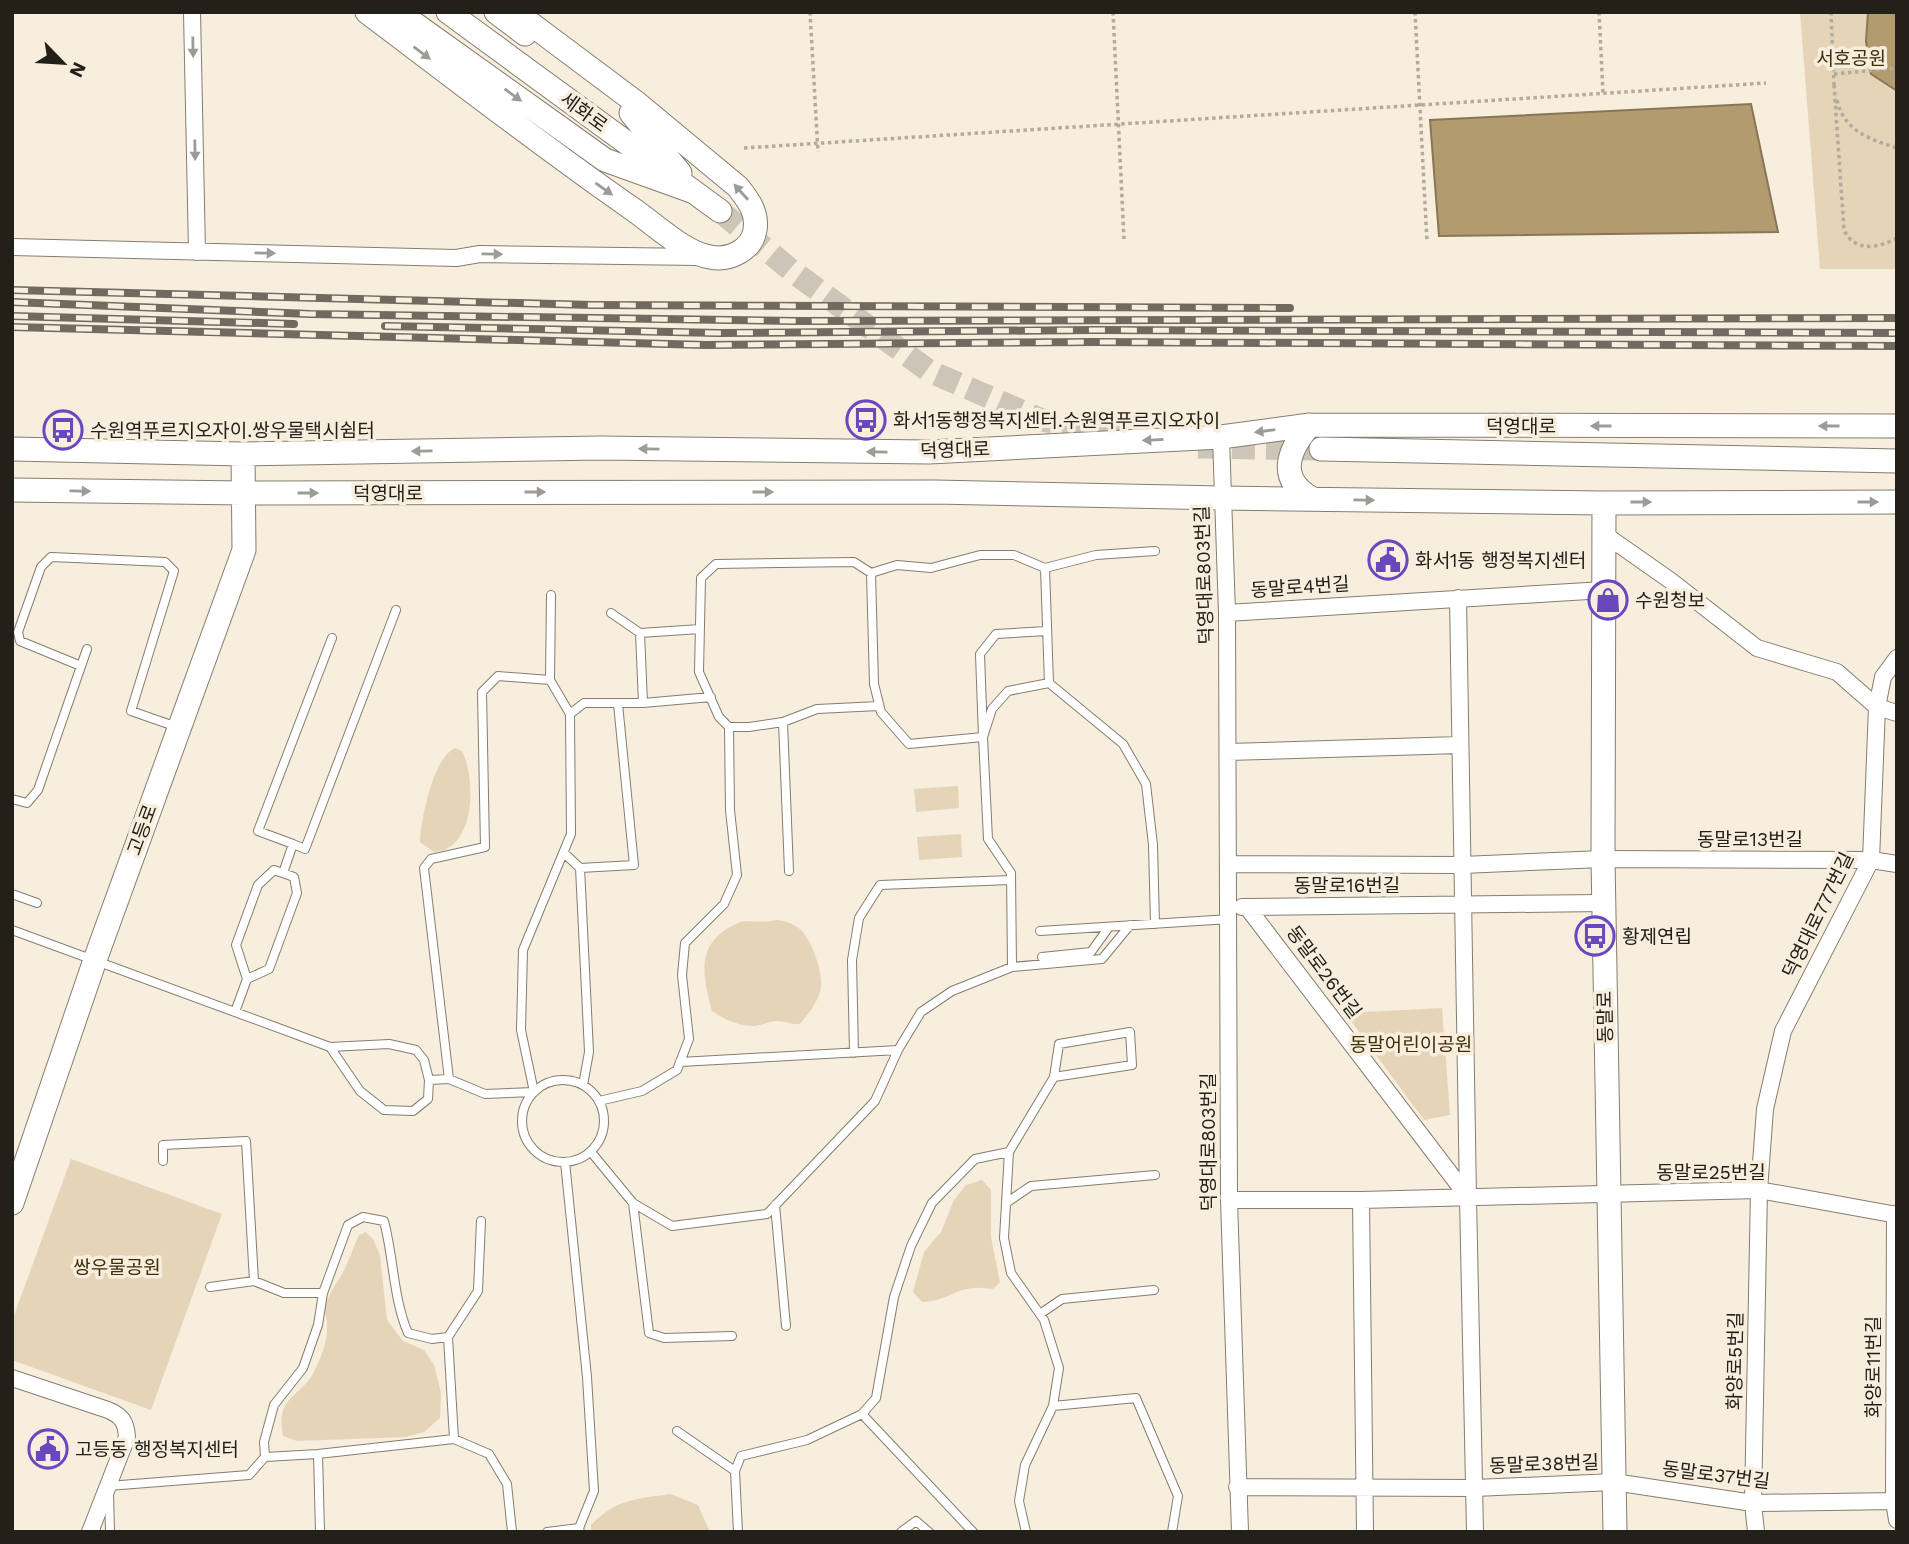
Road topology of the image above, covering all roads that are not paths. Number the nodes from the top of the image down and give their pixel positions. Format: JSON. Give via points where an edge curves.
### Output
{"nodes":[{"id":1,"x":192,"y":12,"type":"edge"},
{"id":2,"x":367,"y":12,"type":"edge"},
{"id":3,"x":398,"y":12,"type":"edge"},
{"id":4,"x":447,"y":12,"type":"edge"},
{"id":5,"x":496,"y":12,"type":"edge"},
{"id":6,"x":515,"y":12,"type":"edge"},
{"id":7,"x":694,"y":192,"type":"junction"},
{"id":8,"x":720,"y":211,"type":"tunnel mouth"},
{"id":9,"x":12,"y":247,"type":"edge"},
{"id":10,"x":197,"y":252,"type":"junction"},
{"id":11,"x":710,"y":257,"type":"junction"},
{"id":12,"x":1310,"y":425,"type":"junction"},
{"id":13,"x":1897,"y":426,"type":"edge"},
{"id":14,"x":1221,"y":437,"type":"junction"},
{"id":15,"x":12,"y":449,"type":"edge"},
{"id":16,"x":1321,"y":449,"type":"tunnel mouth"},
{"id":17,"x":243,"y":454,"type":"junction"},
{"id":18,"x":1897,"y":461,"type":"edge"},
{"id":19,"x":12,"y":490,"type":"edge"},
{"id":20,"x":245,"y":493,"type":"junction"},
{"id":21,"x":1222,"y":498,"type":"junction"},
{"id":22,"x":1313,"y":499,"type":"junction"},
{"id":23,"x":1897,"y":502,"type":"edge"},
{"id":24,"x":1604,"y":503,"type":"junction"},
{"id":25,"x":1604,"y":534,"type":"junction"},
{"id":26,"x":1155,"y":551,"type":"dead end"},
{"id":27,"x":1045,"y":568,"type":"junction"},
{"id":28,"x":871,"y":573,"type":"junction"},
{"id":29,"x":1604,"y":590,"type":"junction"},
{"id":30,"x":551,"y":594,"type":"dead end"},
{"id":31,"x":1458,"y":598,"type":"junction"},
{"id":32,"x":396,"y":610,"type":"dead end"},
{"id":33,"x":611,"y":613,"type":"dead end"},
{"id":34,"x":1227,"y":613,"type":"junction"},
{"id":35,"x":700,"y":629,"type":"junction"},
{"id":36,"x":1047,"y":631,"type":"junction"},
{"id":37,"x":640,"y":633,"type":"junction"},
{"id":38,"x":332,"y":638,"type":"dead end"},
{"id":39,"x":87,"y":649,"type":"dead end"},
{"id":40,"x":1897,"y":658,"type":"edge"},
{"id":41,"x":81,"y":666,"type":"junction"},
{"id":42,"x":550,"y":680,"type":"junction"},
{"id":43,"x":1049,"y":683,"type":"junction"},
{"id":44,"x":711,"y":697,"type":"junction"},
{"id":45,"x":643,"y":703,"type":"junction"},
{"id":46,"x":618,"y":704,"type":"junction"},
{"id":47,"x":879,"y":706,"type":"junction"},
{"id":48,"x":1877,"y":707,"type":"junction"},
{"id":49,"x":1897,"y":713,"type":"edge"},
{"id":50,"x":570,"y":714,"type":"junction"},
{"id":51,"x":783,"y":722,"type":"junction"},
{"id":52,"x":729,"y":727,"type":"junction"},
{"id":53,"x":179,"y":728,"type":"junction"},
{"id":54,"x":984,"y":737,"type":"junction"},
{"id":55,"x":1460,"y":745,"type":"junction"},
{"id":56,"x":1228,"y":752,"type":"junction"},
{"id":57,"x":12,"y":799,"type":"edge"},
{"id":58,"x":293,"y":844,"type":"junction"},
{"id":59,"x":564,"y":853,"type":"junction"},
{"id":60,"x":1602,"y":859,"type":"junction"},
{"id":61,"x":1871,"y":860,"type":"junction"},
{"id":62,"x":1897,"y":863,"type":"edge"},
{"id":63,"x":1230,"y":864,"type":"junction"},
{"id":64,"x":1462,"y":865,"type":"junction"},
{"id":65,"x":580,"y":869,"type":"junction"},
{"id":66,"x":789,"y":871,"type":"dead end"},
{"id":67,"x":283,"y":873,"type":"junction"},
{"id":68,"x":1011,"y":880,"type":"junction"},
{"id":69,"x":12,"y":894,"type":"edge"},
{"id":70,"x":37,"y":903,"type":"dead end"},
{"id":71,"x":1604,"y":903,"type":"junction"},
{"id":72,"x":1247,"y":906,"type":"junction"},
{"id":73,"x":1464,"y":906,"type":"junction"},
{"id":74,"x":1230,"y":913,"type":"junction"},
{"id":75,"x":1155,"y":924,"type":"junction"},
{"id":76,"x":1130,"y":925,"type":"junction"},
{"id":77,"x":1110,"y":927,"type":"junction"},
{"id":78,"x":12,"y":930,"type":"edge"},
{"id":79,"x":1040,"y":931,"type":"dead end"},
{"id":80,"x":1042,"y":957,"type":"dead end"},
{"id":81,"x":95,"y":960,"type":"junction"},
{"id":82,"x":1012,"y":967,"type":"junction"},
{"id":83,"x":247,"y":979,"type":"junction"},
{"id":84,"x":235,"y":1012,"type":"junction"},
{"id":85,"x":330,"y":1047,"type":"junction"},
{"id":86,"x":898,"y":1050,"type":"junction"},
{"id":87,"x":854,"y":1053,"type":"junction"},
{"id":88,"x":680,"y":1062,"type":"junction"},
{"id":89,"x":1054,"y":1077,"type":"junction"},
{"id":90,"x":449,"y":1079,"type":"junction"},
{"id":91,"x":429,"y":1080,"type":"junction"},
{"id":92,"x":583,"y":1085,"type":"junction"},
{"id":93,"x":534,"y":1092,"type":"junction"},
{"id":94,"x":599,"y":1101,"type":"junction"},
{"id":95,"x":590,"y":1152,"type":"junction"},
{"id":96,"x":1009,"y":1152,"type":"junction"},
{"id":97,"x":163,"y":1161,"type":"dead end"},
{"id":98,"x":565,"y":1162,"type":"junction"},
{"id":99,"x":1155,"y":1175,"type":"dead end"},
{"id":100,"x":1759,"y":1190,"type":"junction"},
{"id":101,"x":1608,"y":1195,"type":"junction"},
{"id":102,"x":1468,"y":1197,"type":"junction"},
{"id":103,"x":1229,"y":1200,"type":"junction"},
{"id":104,"x":1361,"y":1200,"type":"junction"},
{"id":105,"x":12,"y":1203,"type":"edge"},
{"id":106,"x":633,"y":1203,"type":"junction"},
{"id":107,"x":1006,"y":1203,"type":"junction"},
{"id":108,"x":775,"y":1205,"type":"junction"},
{"id":109,"x":1896,"y":1215,"type":"edge"},
{"id":110,"x":481,"y":1221,"type":"dead end"},
{"id":111,"x":254,"y":1282,"type":"junction"},
{"id":112,"x":210,"y":1287,"type":"dead end"},
{"id":113,"x":1154,"y":1290,"type":"dead end"},
{"id":114,"x":323,"y":1293,"type":"junction"},
{"id":115,"x":1040,"y":1314,"type":"junction"},
{"id":116,"x":786,"y":1326,"type":"dead end"},
{"id":117,"x":732,"y":1336,"type":"dead end"},
{"id":118,"x":448,"y":1337,"type":"junction"},
{"id":119,"x":12,"y":1378,"type":"edge"},
{"id":120,"x":1053,"y":1406,"type":"junction"},
{"id":121,"x":862,"y":1414,"type":"junction"},
{"id":122,"x":677,"y":1431,"type":"dead end"},
{"id":123,"x":454,"y":1439,"type":"junction"},
{"id":124,"x":318,"y":1454,"type":"junction"},
{"id":125,"x":265,"y":1457,"type":"junction"},
{"id":126,"x":735,"y":1471,"type":"junction"},
{"id":127,"x":1614,"y":1482,"type":"junction"},
{"id":128,"x":108,"y":1486,"type":"junction"},
{"id":129,"x":1237,"y":1487,"type":"junction"},
{"id":130,"x":1475,"y":1488,"type":"junction"},
{"id":131,"x":1365,"y":1489,"type":"junction"},
{"id":132,"x":1895,"y":1501,"type":"edge"},
{"id":133,"x":1754,"y":1503,"type":"junction"},
{"id":134,"x":1897,"y":1520,"type":"edge"},
{"id":135,"x":579,"y":1530,"type":"edge"},
{"id":136,"x":90,"y":1532,"type":"edge"},
{"id":137,"x":110,"y":1532,"type":"edge"},
{"id":138,"x":320,"y":1532,"type":"edge"},
{"id":139,"x":512,"y":1532,"type":"edge"},
{"id":140,"x":547,"y":1532,"type":"edge"},
{"id":141,"x":738,"y":1532,"type":"edge"},
{"id":142,"x":901,"y":1532,"type":"edge"},
{"id":143,"x":929,"y":1532,"type":"edge"},
{"id":144,"x":973,"y":1532,"type":"edge"},
{"id":145,"x":1026,"y":1532,"type":"edge"},
{"id":146,"x":1172,"y":1532,"type":"edge"},
{"id":147,"x":1240,"y":1532,"type":"edge"},
{"id":148,"x":1365,"y":1532,"type":"edge"},
{"id":149,"x":1475,"y":1532,"type":"edge"},
{"id":150,"x":1615,"y":1532,"type":"edge"},
{"id":151,"x":1756,"y":1532,"type":"edge"}],
"edges":[{"from":1,"to":10,"type":"street","one_way":true},
{"from":2,"to":11,"type":"main road","one_way":true,"via":[[589,179],[688,248]]},
{"from":3,"to":7,"type":"main road","one_way":true,"via":[[605,160]]},
{"from":4,"to":7,"type":"main road","name":"세화로"},
{"from":5,"to":7,"type":"main road","via":[[637,117]]},
{"from":11,"to":6,"type":"main road","one_way":true,"via":[[733,256],[746,247],[755,234],[757,218],[750,202],[638,104]]},
{"from":7,"to":8,"type":"main road","name":"세화로"},
{"from":9,"to":10,"type":"street"},
{"from":10,"to":11,"type":"street","one_way":true},
{"from":13,"to":12,"type":"main road","name":"덕영대로","one_way":true},
{"from":12,"to":14,"type":"main road","name":"덕영대로","one_way":true},
{"from":12,"to":22,"type":"main road","via":[[1291,453],[1288,470],[1304,495]]},
{"from":14,"to":17,"type":"main road","name":"덕영대로","one_way":true,"via":[[929,452],[600,448]]},
{"from":14,"to":21,"type":"street","name":"덕영대로803번길"},
{"from":15,"to":17,"type":"main road","name":"덕영대로"},
{"from":16,"to":18,"type":"main road","name":"덕영대로"},
{"from":17,"to":20,"type":"main road","name":"고등로"},
{"from":19,"to":20,"type":"main road","name":"덕영대로","one_way":true},
{"from":20,"to":21,"type":"main road","name":"덕영대로","one_way":true,"via":[[935,492]]},
{"from":20,"to":53,"type":"main road","name":"고등로","via":[[244,550]]},
{"from":21,"to":22,"type":"main road","name":"덕영대로"},
{"from":21,"to":34,"type":"street","name":"덕영대로803번길"},
{"from":22,"to":24,"type":"main road","name":"덕영대로","one_way":true},
{"from":24,"to":23,"type":"main road","name":"덕영대로","one_way":true},
{"from":24,"to":25,"type":"main road","name":"동말로"},
{"from":25,"to":29,"type":"main road","name":"동말로"},
{"from":25,"to":48,"type":"street","via":[[1757,648],[1837,672]]},
{"from":26,"to":27,"type":"lane","via":[[1096,555]]},
{"from":27,"to":28,"type":"lane","via":[[1014,555],[980,555],[930,568],[897,565]]},
{"from":27,"to":36,"type":"lane"},
{"from":28,"to":35,"type":"lane","via":[[854,562],[716,564],[701,578]]},
{"from":28,"to":47,"type":"lane","via":[[874,684]]},
{"from":29,"to":31,"type":"street","name":"동말로4번길"},
{"from":29,"to":60,"type":"main road","name":"동말로"},
{"from":30,"to":42,"type":"lane"},
{"from":31,"to":34,"type":"street","name":"동말로4번길"},
{"from":31,"to":55,"type":"street"},
{"from":32,"to":58,"type":"lane","via":[[305,849]]},
{"from":33,"to":37,"type":"lane"},
{"from":34,"to":56,"type":"street","name":"덕영대로803번길"},
{"from":35,"to":37,"type":"lane"},
{"from":35,"to":44,"type":"lane","via":[[699,672]]},
{"from":36,"to":43,"type":"lane"},
{"from":36,"to":54,"type":"lane","via":[[996,634],[980,654]]},
{"from":37,"to":45,"type":"lane"},
{"from":38,"to":58,"type":"lane","via":[[258,831]]},
{"from":39,"to":41,"type":"lane"},
{"from":40,"to":48,"type":"street","name":"덕영대로777번길","via":[[1884,677]]},
{"from":41,"to":53,"type":"lane","via":[[20,641],[18,632],[41,567],[51,557],[165,562],[174,571],[131,711]]},
{"from":41,"to":57,"type":"lane","via":[[37,790],[27,803]]},
{"from":42,"to":50,"type":"lane"},
{"from":42,"to":90,"type":"lane","via":[[498,676],[482,692],[485,847],[431,859],[424,868]]},
{"from":43,"to":54,"type":"lane","via":[[1008,691],[992,709]]},
{"from":43,"to":75,"type":"lane","via":[[1123,744],[1146,784]]},
{"from":44,"to":45,"type":"lane"},
{"from":44,"to":52,"type":"lane"},
{"from":45,"to":46,"type":"lane"},
{"from":46,"to":50,"type":"lane","via":[[584,703]]},
{"from":46,"to":65,"type":"lane","via":[[634,865]]},
{"from":47,"to":51,"type":"lane","via":[[817,709]]},
{"from":47,"to":54,"type":"lane","via":[[909,744]]},
{"from":48,"to":49,"type":"street"},
{"from":48,"to":61,"type":"street","name":"덕영대로777번길"},
{"from":50,"to":59,"type":"lane","via":[[571,834]]},
{"from":51,"to":52,"type":"lane"},
{"from":51,"to":66,"type":"lane"},
{"from":52,"to":88,"type":"lane","via":[[737,875],[724,904],[685,943],[682,975],[689,1038]]},
{"from":53,"to":81,"type":"main road","name":"고등로"},
{"from":54,"to":68,"type":"lane","via":[[988,839]]},
{"from":55,"to":56,"type":"street"},
{"from":55,"to":64,"type":"street"},
{"from":56,"to":63,"type":"street","name":"덕영대로803번길"},
{"from":58,"to":67,"type":"lane"},
{"from":59,"to":65,"type":"lane"},
{"from":59,"to":93,"type":"lane","via":[[523,950],[521,1030]]},
{"from":60,"to":61,"type":"street","name":"동말로13번길"},
{"from":60,"to":64,"type":"street","name":"동말로13번길"},
{"from":60,"to":71,"type":"main road","name":"동말로"},
{"from":61,"to":62,"type":"street","name":"동말로13번길"},
{"from":61,"to":100,"type":"street","name":"덕영대로777번길","via":[[1783,1031],[1765,1110]]},
{"from":63,"to":64,"type":"street","name":"동말로13번길"},
{"from":63,"to":74,"type":"street","name":"덕영대로803번길"},
{"from":64,"to":73,"type":"street"},
{"from":65,"to":92,"type":"lane","via":[[589,1052]]},
{"from":67,"to":83,"type":"lane","via":[[274,870],[258,885],[236,945]]},
{"from":67,"to":83,"type":"lane","via":[[294,877],[297,893],[269,969]]},
{"from":68,"to":82,"type":"lane"},
{"from":68,"to":87,"type":"lane","via":[[880,885],[859,918],[852,960]]},
{"from":69,"to":70,"type":"lane"},
{"from":71,"to":73,"type":"street","name":"동말로16번길"},
{"from":71,"to":101,"type":"main road","name":"동말로"},
{"from":72,"to":73,"type":"street","name":"동말로16번길"},
{"from":72,"to":74,"type":"street","name":"동말로16번길"},
{"from":72,"to":102,"type":"street","name":"동말로26번길"},
{"from":73,"to":102,"type":"street"},
{"from":74,"to":75,"type":"lane"},
{"from":74,"to":103,"type":"street","name":"덕영대로803번길"},
{"from":75,"to":76,"type":"lane"},
{"from":76,"to":77,"type":"lane"},
{"from":76,"to":82,"type":"lane","via":[[1102,959]]},
{"from":77,"to":79,"type":"lane"},
{"from":77,"to":80,"type":"lane","via":[[1091,953]]},
{"from":78,"to":81,"type":"lane"},
{"from":81,"to":84,"type":"lane"},
{"from":81,"to":105,"type":"main road","name":"고등로"},
{"from":82,"to":86,"type":"lane","via":[[951,991],[921,1013]]},
{"from":83,"to":84,"type":"lane"},
{"from":84,"to":85,"type":"lane"},
{"from":85,"to":91,"type":"lane","via":[[389,1044],[416,1050]]},
{"from":85,"to":91,"type":"lane","via":[[360,1091],[384,1110],[414,1111],[428,1099]]},
{"from":86,"to":87,"type":"lane"},
{"from":86,"to":108,"type":"lane","via":[[875,1101]]},
{"from":87,"to":88,"type":"lane"},
{"from":88,"to":94,"type":"lane","via":[[677,1070],[642,1091]]},
{"from":89,"to":89,"type":"lane","via":[[1059,1044],[1130,1032],[1132,1065]]},
{"from":89,"to":96,"type":"lane"},
{"from":90,"to":91,"type":"lane"},
{"from":90,"to":93,"type":"lane","via":[[485,1094]]},
{"from":92,"to":93,"type":"lane","via":[[564,1079]]},
{"from":92,"to":94,"type":"lane"},
{"from":93,"to":98,"type":"lane","via":[[524,1110],[525,1137],[543,1157]]},
{"from":94,"to":95,"type":"lane","via":[[605,1124]]},
{"from":95,"to":98,"type":"lane"},
{"from":95,"to":106,"type":"lane"},
{"from":96,"to":107,"type":"lane"},
{"from":96,"to":121,"type":"lane","via":[[975,1159],[932,1203],[894,1297],[876,1398]]},
{"from":97,"to":111,"type":"lane","via":[[163,1145],[246,1141]]},
{"from":98,"to":135,"type":"lane","via":[[594,1491]]},
{"from":99,"to":107,"type":"lane","via":[[1031,1186]]},
{"from":100,"to":101,"type":"street","name":"동말로25번길"},
{"from":100,"to":109,"type":"street","name":"동말로25번길"},
{"from":100,"to":133,"type":"street","name":"화양로5번길"},
{"from":101,"to":102,"type":"street"},
{"from":101,"to":127,"type":"main road","name":"동말로"},
{"from":102,"to":104,"type":"street"},
{"from":102,"to":130,"type":"street"},
{"from":103,"to":104,"type":"street"},
{"from":103,"to":129,"type":"street","name":"덕영대로803번길"},
{"from":104,"to":131,"type":"street"},
{"from":106,"to":108,"type":"lane","via":[[672,1226],[767,1214]]},
{"from":106,"to":117,"type":"lane","via":[[649,1333],[664,1338]]},
{"from":107,"to":115,"type":"lane","via":[[1004,1238],[1011,1273]]},
{"from":108,"to":116,"type":"lane"},
{"from":109,"to":132,"type":"street","name":"화양로11번길"},
{"from":110,"to":118,"type":"lane","via":[[478,1291]]},
{"from":111,"to":112,"type":"lane"},
{"from":111,"to":114,"type":"lane","via":[[284,1293]]},
{"from":113,"to":115,"type":"lane","via":[[1062,1299]]},
{"from":114,"to":118,"type":"lane","via":[[348,1225],[363,1217],[384,1221],[398,1310],[408,1333],[432,1339]]},
{"from":114,"to":125,"type":"lane","via":[[303,1368],[274,1405],[264,1442]]},
{"from":115,"to":120,"type":"lane","via":[[1059,1368]]},
{"from":118,"to":123,"type":"lane"},
{"from":119,"to":128,"type":"street","via":[[120,1415],[127,1425],[127,1437]]},
{"from":120,"to":145,"type":"lane","via":[[1025,1465],[1019,1501]]},
{"from":120,"to":146,"type":"lane","via":[[1136,1398],[1178,1496]]},
{"from":121,"to":126,"type":"lane","via":[[807,1440],[741,1456]]},
{"from":121,"to":144,"type":"lane"},
{"from":122,"to":126,"type":"lane"},
{"from":123,"to":124,"type":"lane"},
{"from":123,"to":139,"type":"lane","via":[[489,1454],[508,1484]]},
{"from":124,"to":125,"type":"lane"},
{"from":124,"to":138,"type":"lane"},
{"from":125,"to":128,"type":"lane","via":[[249,1475]]},
{"from":126,"to":141,"type":"lane"},
{"from":127,"to":130,"type":"street","name":"동말로38번길"},
{"from":127,"to":133,"type":"street","name":"동말로37번길"},
{"from":127,"to":150,"type":"main road","name":"동말로"},
{"from":128,"to":136,"type":"street"},
{"from":128,"to":137,"type":"lane"},
{"from":129,"to":131,"type":"street","name":"동말로38번길"},
{"from":129,"to":147,"type":"street","name":"덕영대로803번길"},
{"from":130,"to":131,"type":"street","name":"동말로38번길"},
{"from":130,"to":149,"type":"street","name":"동말로38번길"},
{"from":131,"to":148,"type":"street"},
{"from":132,"to":133,"type":"street","name":"동말로37번길"},
{"from":132,"to":134,"type":"street","name":"화양로11번길"},
{"from":133,"to":151,"type":"street","name":"화양로5번길"},
{"from":135,"to":140,"type":"lane"},
{"from":142,"to":143,"type":"lane","via":[[916,1521]]}]}
